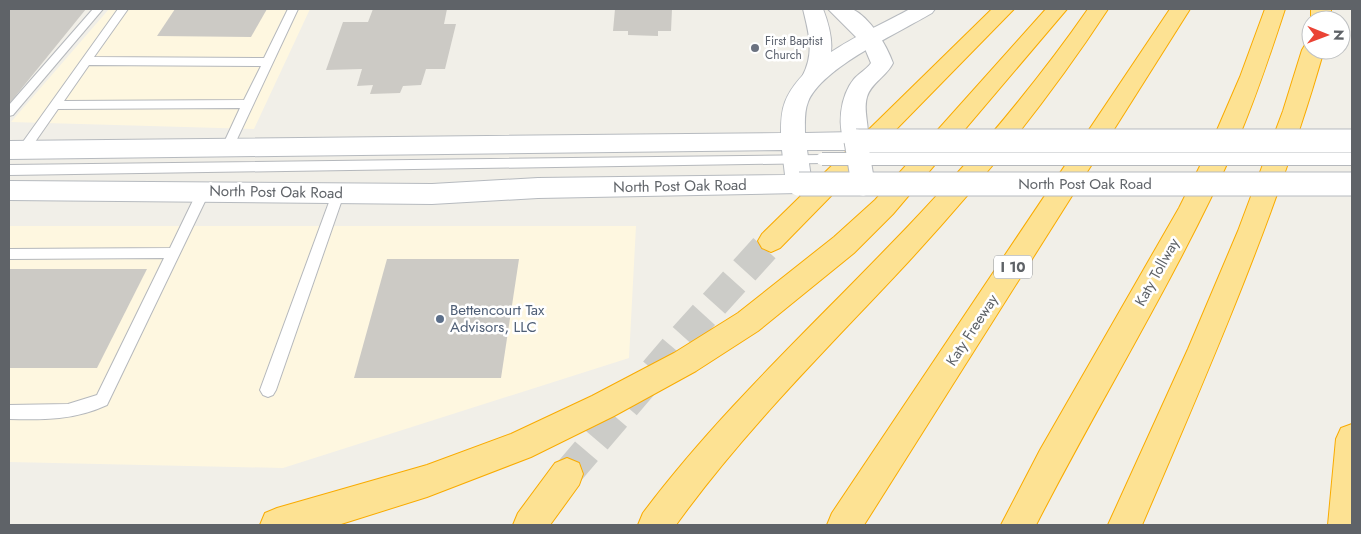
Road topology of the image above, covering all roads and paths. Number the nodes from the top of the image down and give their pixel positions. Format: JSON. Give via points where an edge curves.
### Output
{"nodes":[{"id":1,"x":98,"y":9,"type":"edge"},
{"id":2,"x":123,"y":9,"type":"edge"},
{"id":3,"x":293,"y":9,"type":"edge"},
{"id":4,"x":813,"y":9,"type":"edge"},
{"id":5,"x":838,"y":9,"type":"edge"},
{"id":6,"x":924,"y":9,"type":"edge"},
{"id":7,"x":1004,"y":9,"type":"edge"},
{"id":8,"x":1057,"y":9,"type":"edge"},
{"id":9,"x":1098,"y":9,"type":"edge"},
{"id":10,"x":1180,"y":9,"type":"edge"},
{"id":11,"x":1275,"y":9,"type":"edge"},
{"id":12,"x":871,"y":40,"type":"junction"},
{"id":13,"x":1310,"y":60,"type":"edge"},
{"id":14,"x":88,"y":61,"type":"junction"},
{"id":15,"x":268,"y":62,"type":"junction"},
{"id":16,"x":813,"y":77,"type":"junction"},
{"id":17,"x":248,"y":104,"type":"junction"},
{"id":18,"x":57,"y":105,"type":"junction"},
{"id":19,"x":9,"y":112,"type":"edge"},
{"id":20,"x":1352,"y":140,"type":"edge"},
{"id":21,"x":852,"y":142,"type":"junction"},
{"id":22,"x":227,"y":148,"type":"junction"},
{"id":23,"x":16,"y":150,"type":"edge"},
{"id":24,"x":796,"y":150,"type":"junction"},
{"id":25,"x":1352,"y":159,"type":"edge"},
{"id":26,"x":9,"y":170,"type":"edge"},
{"id":27,"x":798,"y":184,"type":"junction"},
{"id":28,"x":863,"y":184,"type":"junction"},
{"id":29,"x":1352,"y":184,"type":"edge"},
{"id":30,"x":9,"y":191,"type":"edge"},
{"id":31,"x":204,"y":191,"type":"junction"},
{"id":32,"x":338,"y":194,"type":"junction"},
{"id":33,"x":771,"y":241,"type":"tunnel mouth"},
{"id":34,"x":174,"y":253,"type":"junction"},
{"id":35,"x":9,"y":254,"type":"edge"},
{"id":36,"x":268,"y":390,"type":"dead end"},
{"id":37,"x":9,"y":412,"type":"edge"},
{"id":38,"x":1352,"y":439,"type":"edge"},
{"id":39,"x":567,"y":474,"type":"tunnel mouth"},
{"id":40,"x":277,"y":525,"type":"edge"},
{"id":41,"x":530,"y":525,"type":"edge"},
{"id":42,"x":655,"y":525,"type":"edge"},
{"id":43,"x":844,"y":525,"type":"edge"},
{"id":44,"x":1018,"y":525,"type":"edge"},
{"id":45,"x":1125,"y":525,"type":"edge"},
{"id":46,"x":1345,"y":525,"type":"edge"}],
"edges":[{"from":1,"to":19,"type":"lane"},
{"from":2,"to":14,"type":"lane"},
{"from":3,"to":15,"type":"lane"},
{"from":4,"to":16,"type":"main road","via":[[823,51]]},
{"from":5,"to":12,"type":"main road","via":[[861,27]]},
{"from":6,"to":12,"type":"main road"},
{"from":7,"to":33,"type":"highway"},
{"from":8,"to":40,"type":"highway","via":[[884,207],[844,245],[748,322],[684,362],[520,446],[427,481]]},
{"from":9,"to":42,"type":"highway","via":[[1015,126],[940,211],[714,449]]},
{"from":10,"to":43,"type":"highway","name":"Katy Freeway","number":"I 10"},
{"from":11,"to":44,"type":"highway","name":"Katy Tollway","via":[[1260,58],[1193,209],[1050,462]]},
{"from":12,"to":16,"type":"main road"},
{"from":12,"to":21,"type":"main road","via":[[882,64],[856,95]]},
{"from":13,"to":45,"type":"highway","via":[[1297,109],[1259,212]]},
{"from":14,"to":15,"type":"lane"},
{"from":14,"to":18,"type":"lane"},
{"from":15,"to":17,"type":"lane"},
{"from":16,"to":24,"type":"main road","via":[[805,85],[796,104]]},
{"from":17,"to":18,"type":"lane"},
{"from":17,"to":22,"type":"lane"},
{"from":18,"to":23,"type":"lane"},
{"from":20,"to":21,"type":"main road","bridge":true},
{"from":21,"to":24,"type":"main road"},
{"from":21,"to":24,"type":"lane","bridge":true,"via":[[822,158]]},
{"from":21,"to":25,"type":"lane","bridge":true},
{"from":21,"to":28,"type":"main road","bridge":true},
{"from":22,"to":23,"type":"main road"},
{"from":22,"to":24,"type":"main road"},
{"from":24,"to":26,"type":"lane"},
{"from":24,"to":27,"type":"main road"},
{"from":27,"to":28,"type":"main road","name":"North Post Oak Road","bridge":true},
{"from":27,"to":32,"type":"main road","name":"North Post Oak Road"},
{"from":28,"to":29,"type":"main road","name":"North Post Oak Road","bridge":true},
{"from":30,"to":31,"type":"main road","name":"North Post Oak Road"},
{"from":31,"to":32,"type":"main road","name":"North Post Oak Road"},
{"from":31,"to":34,"type":"lane"},
{"from":32,"to":36,"type":"lane"},
{"from":34,"to":35,"type":"lane"},
{"from":34,"to":37,"type":"lane","via":[[102,400],[86,408],[66,412]]},
{"from":38,"to":46,"type":"highway"},
{"from":39,"to":41,"type":"highway"}]}
